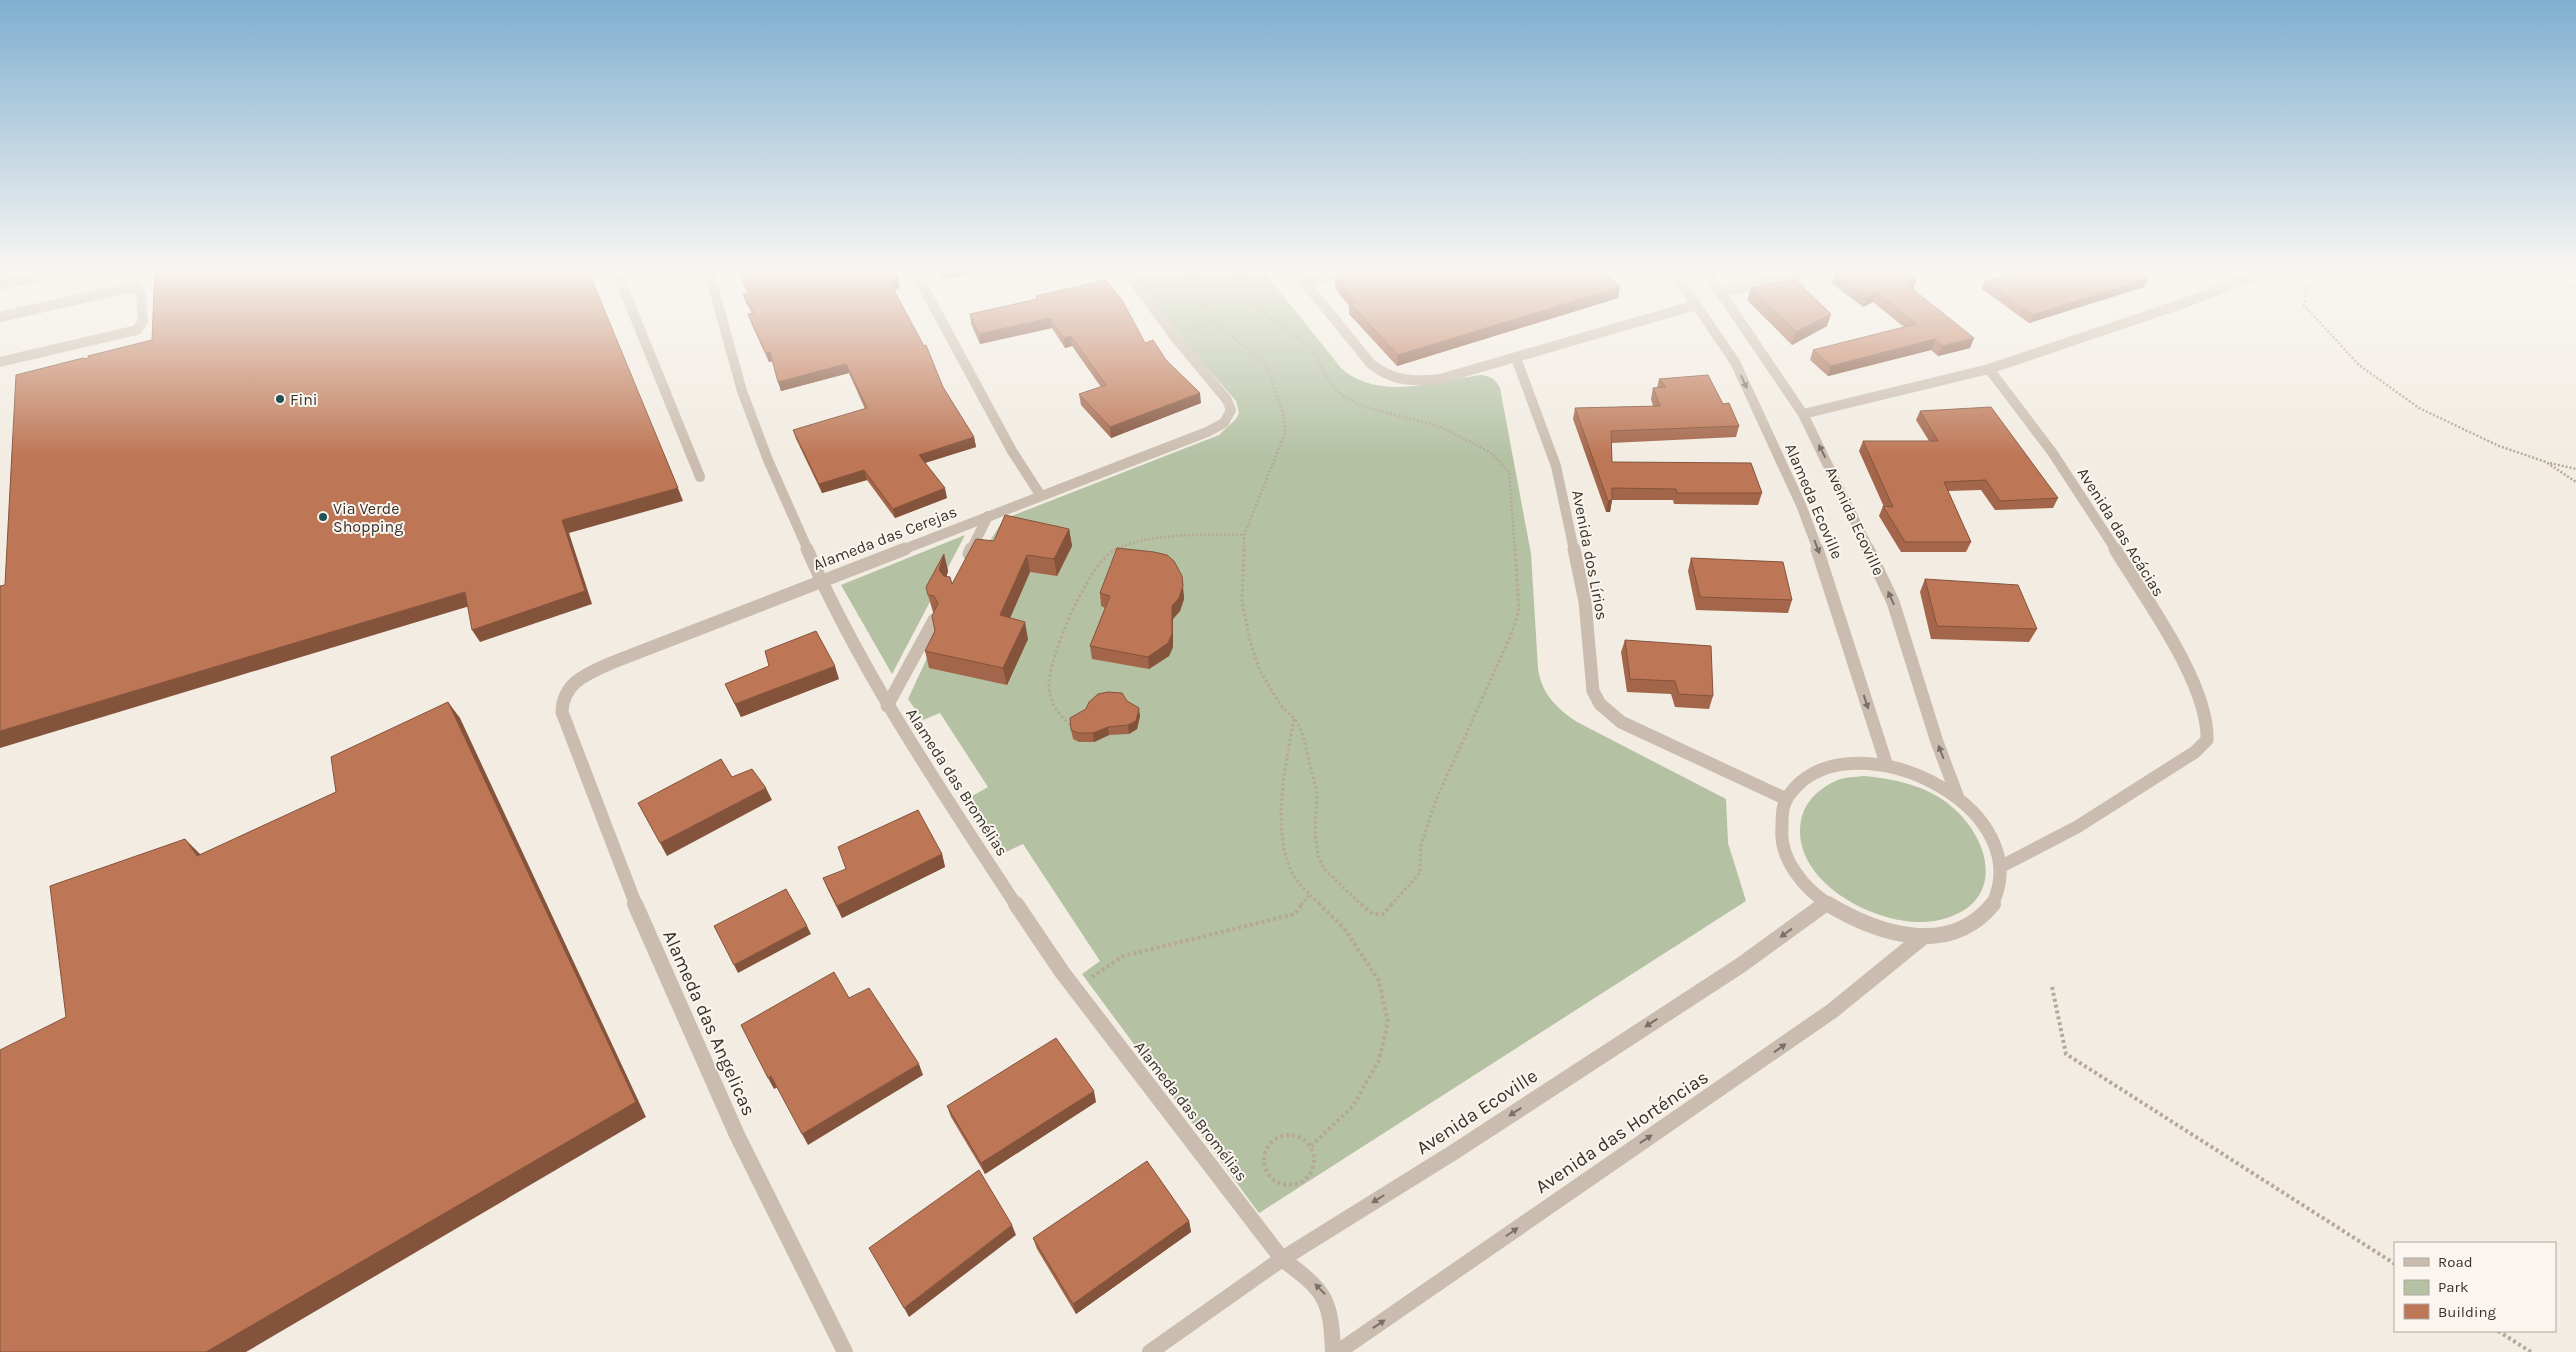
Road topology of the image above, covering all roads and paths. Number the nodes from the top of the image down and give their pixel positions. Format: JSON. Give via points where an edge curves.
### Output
{"nodes":[{"id":1,"x":132,"y":331,"type":"edge"},
{"id":2,"x":640,"y":331,"type":"edge"},
{"id":3,"x":725,"y":331,"type":"edge"},
{"id":4,"x":947,"y":331,"type":"edge"},
{"id":5,"x":1170,"y":331,"type":"edge"},
{"id":6,"x":1225,"y":331,"type":"edge"},
{"id":7,"x":1288,"y":331,"type":"edge"},
{"id":8,"x":1344,"y":331,"type":"edge"},
{"id":9,"x":1607,"y":331,"type":"edge"},
{"id":10,"x":1714,"y":331,"type":"edge"},
{"id":11,"x":1749,"y":331,"type":"edge"},
{"id":12,"x":2101,"y":331,"type":"edge"},
{"id":13,"x":2328,"y":331,"type":"edge"},
{"id":14,"x":1516,"y":358,"type":"junction"},
{"id":15,"x":0,"y":362,"type":"edge"},
{"id":16,"x":1988,"y":369,"type":"junction"},
{"id":17,"x":1803,"y":414,"type":"junction"},
{"id":18,"x":2546,"y":462,"type":"junction"},
{"id":19,"x":2576,"y":469,"type":"edge"},
{"id":20,"x":700,"y":477,"type":"dead end"},
{"id":21,"x":2576,"y":482,"type":"edge"},
{"id":22,"x":1041,"y":496,"type":"junction"},
{"id":23,"x":988,"y":516,"type":"junction"},
{"id":24,"x":1244,"y":535,"type":"junction"},
{"id":25,"x":961,"y":568,"type":"edge"},
{"id":26,"x":821,"y":581,"type":"junction"},
{"id":27,"x":934,"y":620,"type":"edge"},
{"id":28,"x":561,"y":701,"type":"joint"},
{"id":29,"x":887,"y":706,"type":"junction"},
{"id":30,"x":1294,"y":718,"type":"junction"},
{"id":31,"x":1082,"y":732,"type":"edge"},
{"id":32,"x":1887,"y":766,"type":"junction"},
{"id":33,"x":1958,"y":798,"type":"junction"},
{"id":34,"x":1786,"y":799,"type":"junction"},
{"id":35,"x":2002,"y":866,"type":"junction"},
{"id":36,"x":1310,"y":894,"type":"junction"},
{"id":37,"x":1825,"y":904,"type":"junction"},
{"id":38,"x":1922,"y":937,"type":"junction"},
{"id":39,"x":2052,"y":987,"type":"dead end"},
{"id":40,"x":1075,"y":988,"type":"junction"},
{"id":41,"x":1311,"y":1146,"type":"junction"},
{"id":42,"x":1282,"y":1258,"type":"junction"},
{"id":43,"x":2394,"y":1263,"type":"edge"},
{"id":44,"x":2500,"y":1332,"type":"edge"},
{"id":45,"x":845,"y":1352,"type":"edge"},
{"id":46,"x":1150,"y":1352,"type":"edge"},
{"id":47,"x":1333,"y":1352,"type":"edge"},
{"id":48,"x":1338,"y":1352,"type":"edge"},
{"id":49,"x":2531,"y":1352,"type":"edge"}],
"edges":[{"from":1,"to":15,"type":"street"},
{"from":2,"to":20,"type":"street"},
{"from":3,"to":26,"type":"street","name":"Alameda das Bromélias","via":[[742,391],[794,523]]},
{"from":4,"to":22,"type":"street"},
{"from":5,"to":22,"type":"street","name":"Alameda das Cerejas","via":[[1227,400],[1230,417],[1207,432]]},
{"from":6,"to":24,"type":"path","via":[[1266,364],[1284,417],[1285,433]]},
{"from":7,"to":30,"type":"path","via":[[1310,348],[1335,390],[1372,409],[1441,427],[1490,452],[1510,472],[1519,610],[1436,800],[1421,845],[1420,873],[1383,914],[1373,914],[1324,869],[1318,856],[1318,793],[1302,732]]},
{"from":8,"to":14,"type":"street","via":[[1381,372],[1423,382]]},
{"from":9,"to":14,"type":"street"},
{"from":10,"to":32,"type":"street","name":"Alameda Ecoville","one_way":true,"via":[[1735,362],[1801,505],[1827,574]]},
{"from":11,"to":17,"type":"street","name":"Avenida Ecoville"},
{"from":12,"to":16,"type":"street"},
{"from":13,"to":18,"type":"path","via":[[2359,365],[2419,408],[2499,446]]},
{"from":14,"to":34,"type":"street","name":"Avenida dos Lírios","via":[[1556,466],[1585,602],[1594,692],[1600,704],[1621,722]]},
{"from":16,"to":17,"type":"street"},
{"from":16,"to":35,"type":"street","name":"Avenida das Acácias","via":[[2011,396],[2107,535],[2201,698],[2208,723],[2207,740],[2195,752],[2091,821]]},
{"from":33,"to":17,"type":"street","name":"Avenida Ecoville","one_way":true,"via":[[1893,602]]},
{"from":18,"to":19,"type":"path"},
{"from":18,"to":21,"type":"path"},
{"from":22,"to":23,"type":"street","name":"Alameda das Cerejas"},
{"from":23,"to":25,"type":"street"},
{"from":23,"to":26,"type":"street","name":"Alameda das Cerejas"},
{"from":24,"to":30,"type":"path","via":[[1242,601],[1250,641],[1260,671],[1282,707]]},
{"from":24,"to":31,"type":"path","via":[[1189,535],[1138,543],[1114,550],[1102,558],[1052,661],[1049,686],[1054,707],[1064,722]]},
{"from":26,"to":28,"type":"street","name":"Alameda das Cerejas","via":[[610,663],[580,678],[567,689]]},
{"from":26,"to":29,"type":"street","name":"Alameda das Bromélias"},
{"from":27,"to":29,"type":"street"},
{"from":28,"to":45,"type":"street","name":"Alameda das Angelicas","via":[[562,712],[605,829],[686,1025],[762,1192]]},
{"from":29,"to":40,"type":"street","name":"Alameda das Bromélias","via":[[1018,908]]},
{"from":30,"to":36,"type":"path","via":[[1282,792],[1282,835],[1291,871]]},
{"from":32,"to":33,"type":"street","via":[[1932,781]]},
{"from":32,"to":34,"type":"street","via":[[1862,763],[1830,767],[1803,779]]},
{"from":33,"to":35,"type":"street","via":[[1980,818],[1995,842]]},
{"from":34,"to":37,"type":"street","via":[[1779,824],[1785,852],[1802,881]]},
{"from":35,"to":38,"type":"street","via":[[1999,894],[1983,917],[1957,932]]},
{"from":36,"to":40,"type":"path","via":[[1296,914],[1123,956]]},
{"from":36,"to":41,"type":"path","via":[[1344,928],[1379,980],[1388,1022],[1378,1060],[1353,1106]]},
{"from":37,"to":38,"type":"street","via":[[1855,922]]},
{"from":37,"to":42,"type":"street","name":"Avenida Ecoville","one_way":true,"via":[[1732,970],[1454,1152]]},
{"from":48,"to":38,"type":"street","name":"Avenida das Horténcias","one_way":true,"via":[[1832,1011]]},
{"from":39,"to":43,"type":"path","via":[[2066,1054]]},
{"from":40,"to":42,"type":"street","name":"Alameda das Bromélias"},
{"from":41,"to":41,"type":"path","via":[[1300,1137],[1286,1135],[1273,1141],[1265,1153],[1264,1167],[1272,1179],[1286,1185],[1300,1183],[1311,1173],[1315,1160]]},
{"from":42,"to":46,"type":"street","name":"Avenida Ecoville"},
{"from":47,"to":42,"type":"street","name":"Alameda das Bromélias","one_way":true,"via":[[1332,1314],[1325,1294]]},
{"from":44,"to":49,"type":"path"}]}
